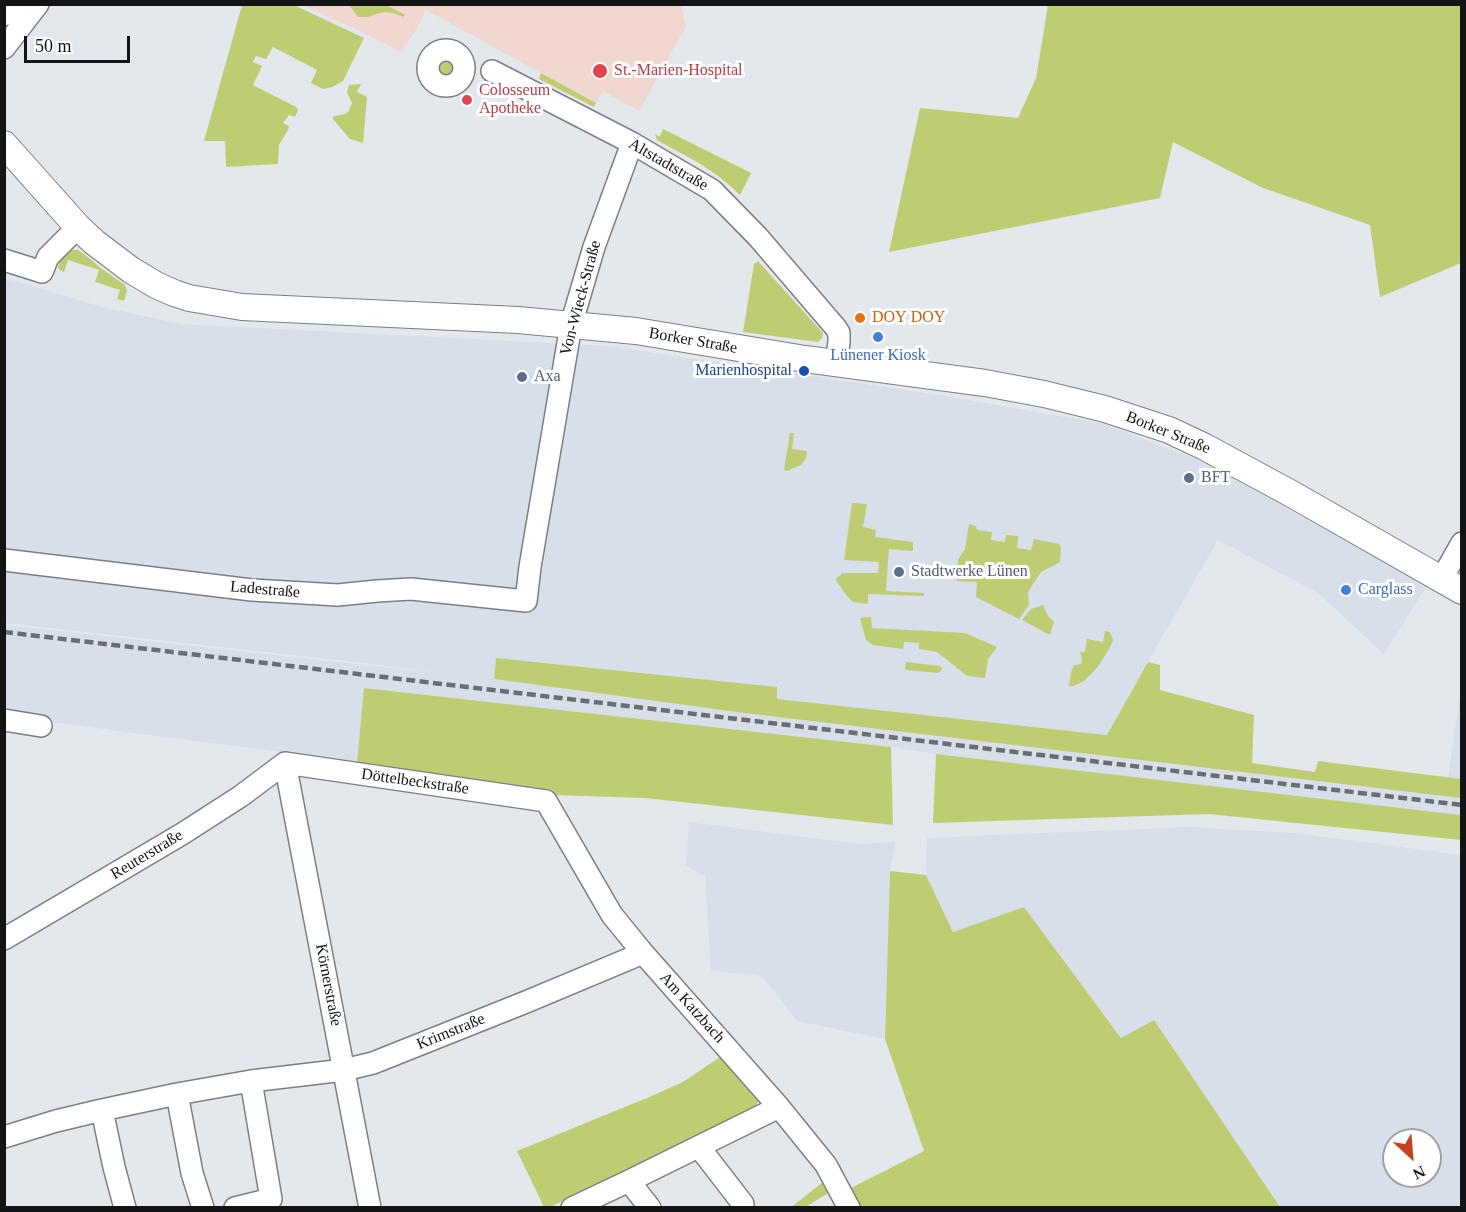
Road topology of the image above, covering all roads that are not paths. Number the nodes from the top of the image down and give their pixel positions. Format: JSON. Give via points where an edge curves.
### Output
{"nodes":[{"id":1,"x":13,"y":4,"type":"edge"},
{"id":2,"x":38,"y":4,"type":"edge"},
{"id":3,"x":4,"y":15,"type":"edge"},
{"id":4,"x":4,"y":48,"type":"edge"},
{"id":5,"x":464,"y":65,"type":"dead end"},
{"id":6,"x":632,"y":143,"type":"junction"},
{"id":7,"x":5,"y":146,"type":"edge"},
{"id":8,"x":78,"y":227,"type":"junction"},
{"id":9,"x":4,"y":260,"type":"edge"},
{"id":10,"x":571,"y":324,"type":"junction"},
{"id":11,"x":836,"y":363,"type":"junction"},
{"id":12,"x":1461,"y":543,"type":"edge"},
{"id":13,"x":4,"y":560,"type":"edge"},
{"id":14,"x":1451,"y":586,"type":"edge"},
{"id":15,"x":526,"y":601,"type":"joint"},
{"id":16,"x":4,"y":720,"type":"edge"},
{"id":17,"x":41,"y":726,"type":"dead end"},
{"id":18,"x":285,"y":763,"type":"junction"},
{"id":19,"x":546,"y":801,"type":"joint"},
{"id":20,"x":4,"y":939,"type":"edge"},
{"id":21,"x":643,"y":953,"type":"junction"},
{"id":22,"x":344,"y":1070,"type":"junction"},
{"id":23,"x":251,"y":1081,"type":"junction"},
{"id":24,"x":177,"y":1094,"type":"junction"},
{"id":25,"x":779,"y":1107,"type":"junction"},
{"id":26,"x":102,"y":1110,"type":"junction"},
{"id":27,"x":4,"y":1137,"type":"edge"},
{"id":28,"x":699,"y":1147,"type":"junction"},
{"id":29,"x":629,"y":1181,"type":"junction"},
{"id":30,"x":743,"y":1204,"type":"dead end"},
{"id":31,"x":125,"y":1208,"type":"edge"},
{"id":32,"x":203,"y":1208,"type":"edge"},
{"id":33,"x":235,"y":1208,"type":"edge"},
{"id":34,"x":370,"y":1208,"type":"edge"},
{"id":35,"x":572,"y":1208,"type":"edge"},
{"id":36,"x":650,"y":1208,"type":"edge"},
{"id":37,"x":849,"y":1208,"type":"edge"}],
"edges":[{"from":1,"to":3,"type":"street"},
{"from":2,"to":4,"type":"street"},
{"from":5,"to":6,"type":"street","name":"Altstadtstraße","via":[[489,70]]},
{"from":6,"to":10,"type":"street","name":"Von-Wieck-Straße"},
{"from":6,"to":11,"type":"street","name":"Altstadtstraße","via":[[712,190],[758,237],[836,328]]},
{"from":7,"to":8,"type":"main road","name":"Borker Straße"},
{"from":8,"to":9,"type":"street","via":[[48,257],[42,272]]},
{"from":8,"to":10,"type":"main road","name":"Borker Straße","via":[[116,259],[156,285],[205,302]]},
{"from":10,"to":11,"type":"main road","name":"Borker Straße"},
{"from":10,"to":15,"type":"street","name":"Von-Wieck-Straße"},
{"from":11,"to":14,"type":"main road","name":"Borker Straße","via":[[1014,388],[1105,409],[1169,430]]},
{"from":12,"to":14,"type":"street"},
{"from":13,"to":15,"type":"street","name":"Ladestraße","via":[[252,590],[338,595],[411,589]]},
{"from":16,"to":17,"type":"street"},
{"from":18,"to":19,"type":"street","name":"Döttelbeckstraße"},
{"from":18,"to":20,"type":"street","name":"Reuterstraße","via":[[182,834]]},
{"from":18,"to":22,"type":"street","name":"Körnerstraße"},
{"from":19,"to":21,"type":"street","name":"Am Katzbach","via":[[612,915]]},
{"from":21,"to":22,"type":"street","name":"Krimstraße","via":[[373,1063]]},
{"from":21,"to":25,"type":"street","name":"Am Katzbach"},
{"from":22,"to":23,"type":"street","name":"Krimstraße"},
{"from":22,"to":34,"type":"street","name":"Körnerstraße"},
{"from":23,"to":24,"type":"street","name":"Krimstraße"},
{"from":23,"to":33,"type":"street","via":[[271,1200]]},
{"from":24,"to":26,"type":"street","name":"Krimstraße"},
{"from":24,"to":32,"type":"street"},
{"from":25,"to":28,"type":"street"},
{"from":25,"to":37,"type":"street","name":"Am Katzbach","via":[[826,1165]]},
{"from":26,"to":27,"type":"street","name":"Krimstraße"},
{"from":26,"to":31,"type":"street"},
{"from":28,"to":29,"type":"street"},
{"from":28,"to":30,"type":"street"},
{"from":29,"to":35,"type":"street"},
{"from":29,"to":36,"type":"street"}]}
